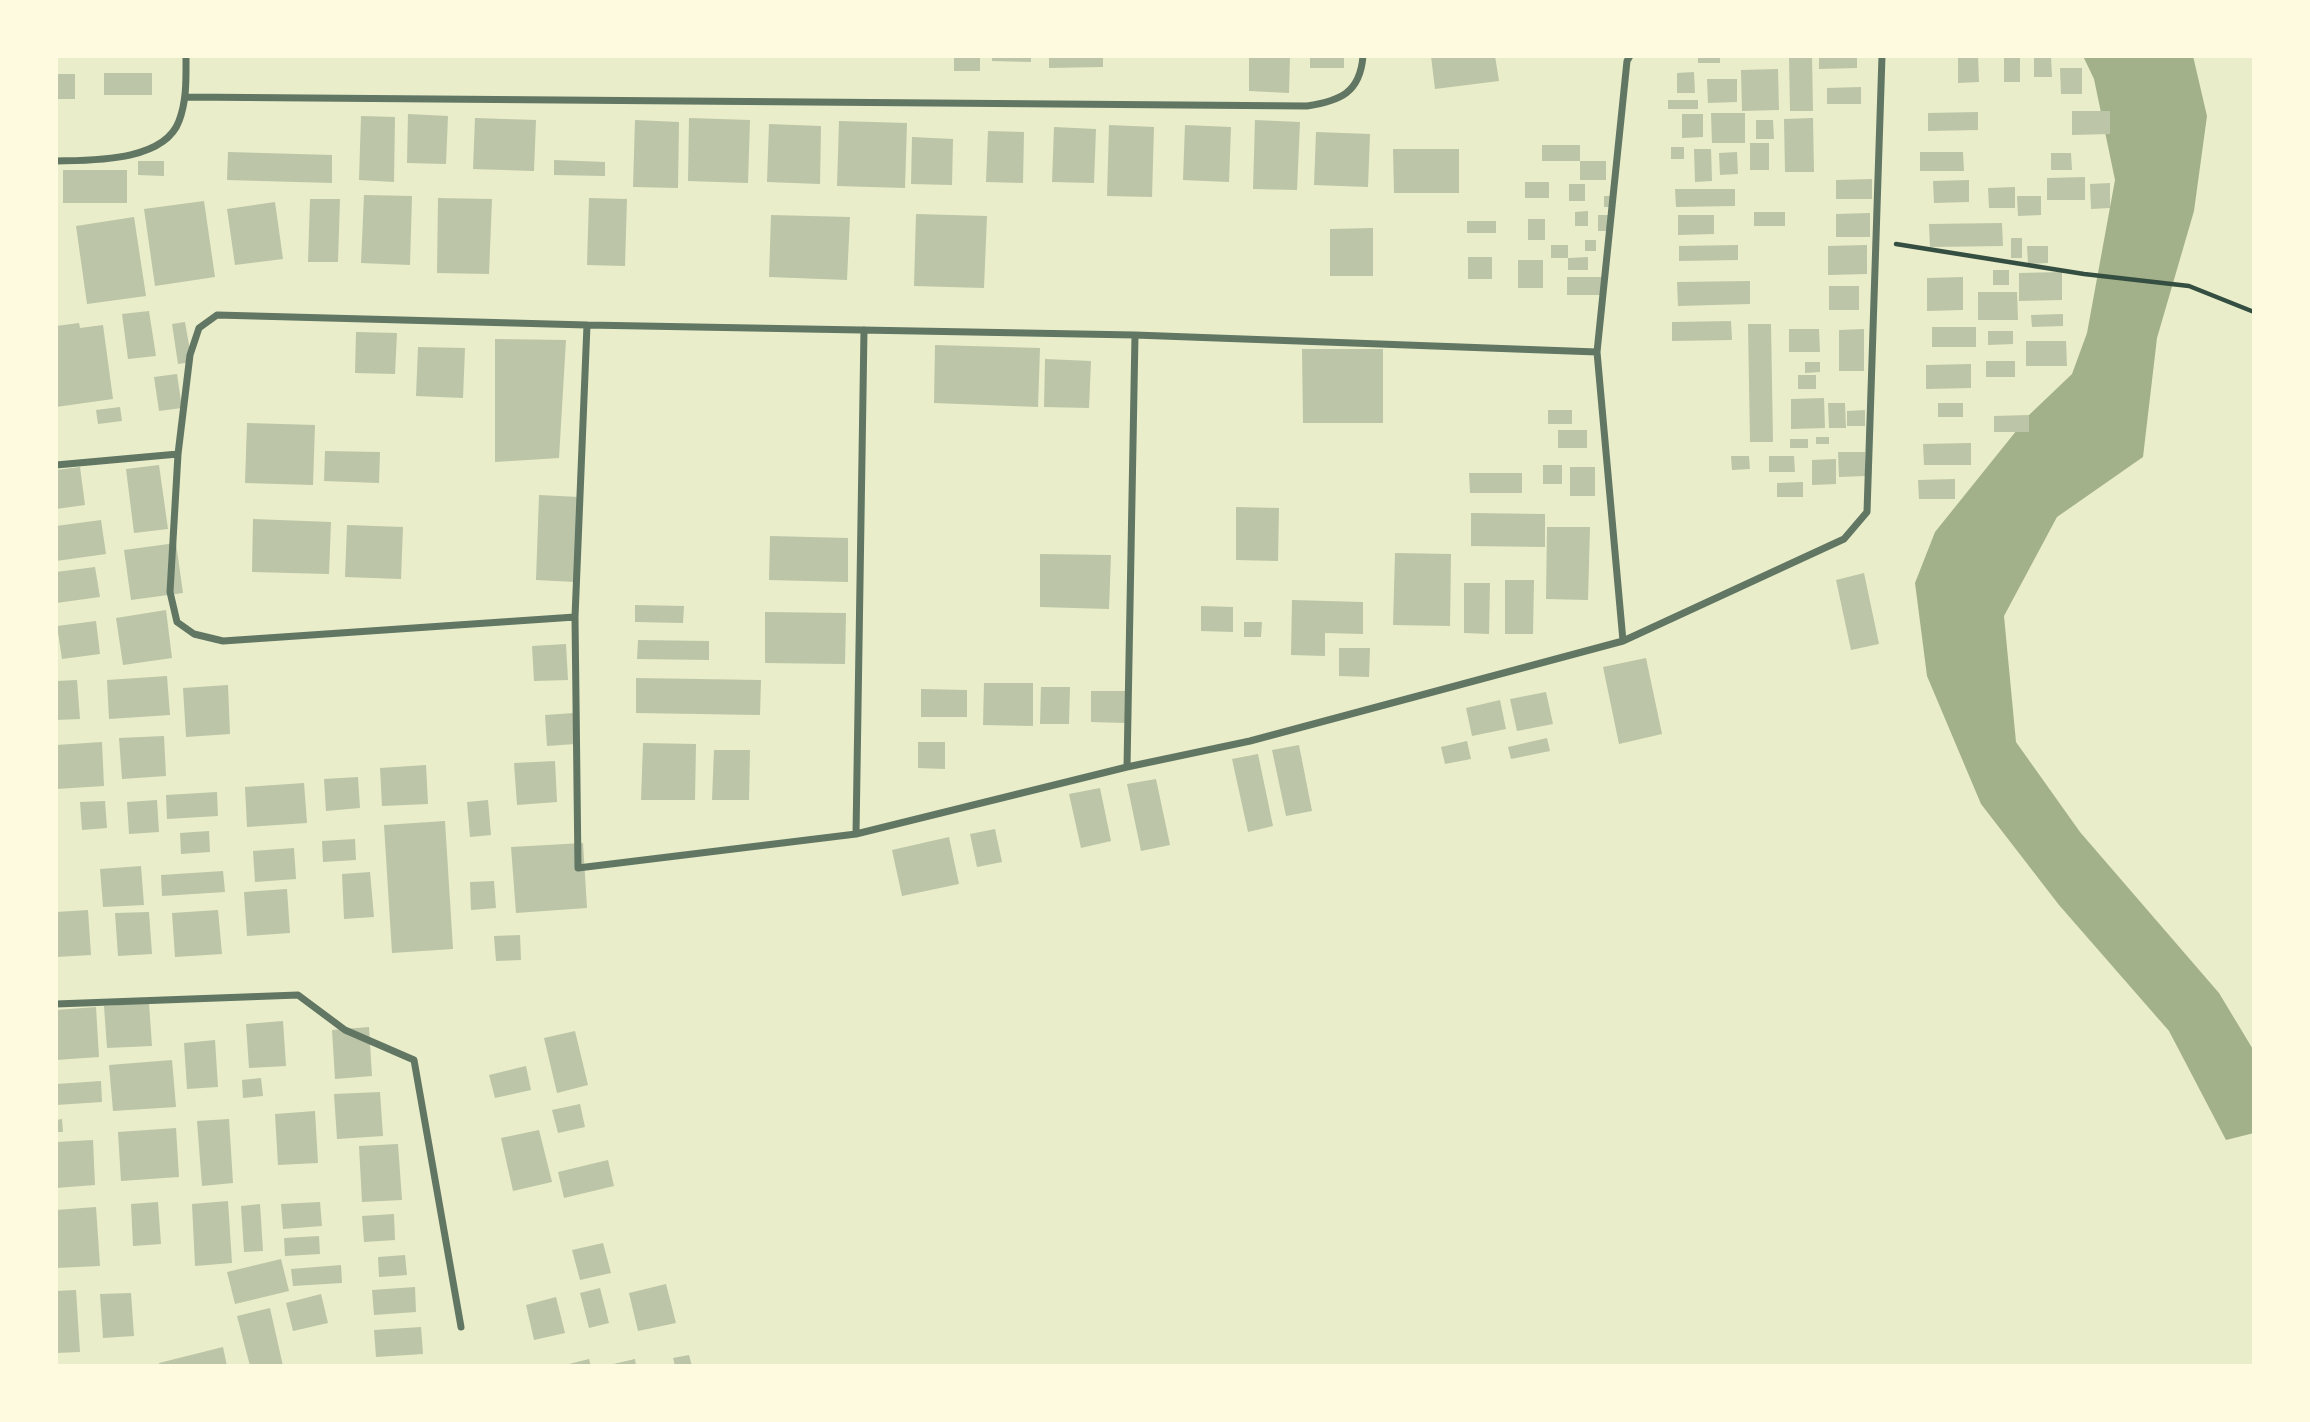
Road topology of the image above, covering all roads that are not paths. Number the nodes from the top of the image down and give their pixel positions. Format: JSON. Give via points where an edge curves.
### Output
{"nodes":[{"id":1,"x":186,"y":56,"type":"edge"},
{"id":2,"x":1363,"y":56,"type":"edge"},
{"id":3,"x":1630,"y":56,"type":"edge"},
{"id":4,"x":1882,"y":56,"type":"edge"},
{"id":5,"x":186,"y":97,"type":"junction"},
{"id":6,"x":56,"y":161,"type":"edge"},
{"id":7,"x":587,"y":326,"type":"junction"},
{"id":8,"x":864,"y":330,"type":"junction"},
{"id":9,"x":1135,"y":335,"type":"junction"},
{"id":10,"x":1597,"y":352,"type":"junction"},
{"id":11,"x":178,"y":454,"type":"junction"},
{"id":12,"x":56,"y":465,"type":"edge"},
{"id":13,"x":575,"y":617,"type":"junction"},
{"id":14,"x":1623,"y":641,"type":"junction"},
{"id":15,"x":1127,"y":767,"type":"junction"},
{"id":16,"x":856,"y":834,"type":"junction"},
{"id":17,"x":56,"y":1004,"type":"edge"},
{"id":18,"x":461,"y":1327,"type":"dead end"}],
"edges":[{"from":1,"to":5,"type":"street"},
{"from":2,"to":5,"type":"street","via":[[1359,80],[1338,101],[1307,106]]},
{"from":3,"to":10,"type":"street"},
{"from":4,"to":14,"type":"street","via":[[1867,512],[1844,539]]},
{"from":5,"to":6,"type":"street","via":[[178,124],[137,155]]},
{"from":7,"to":8,"type":"street"},
{"from":7,"to":11,"type":"street","via":[[217,314],[199,328],[190,355]]},
{"from":7,"to":13,"type":"street"},
{"from":8,"to":9,"type":"street"},
{"from":8,"to":16,"type":"street"},
{"from":9,"to":10,"type":"street"},
{"from":9,"to":15,"type":"street"},
{"from":10,"to":14,"type":"street"},
{"from":11,"to":12,"type":"street"},
{"from":11,"to":13,"type":"street","via":[[170,592],[177,622],[194,634],[223,641]]},
{"from":13,"to":16,"type":"street","via":[[578,868]]},
{"from":14,"to":15,"type":"street","via":[[1250,741]]},
{"from":15,"to":16,"type":"street"},
{"from":17,"to":18,"type":"street","via":[[298,995],[345,1030],[414,1060]]}]}
